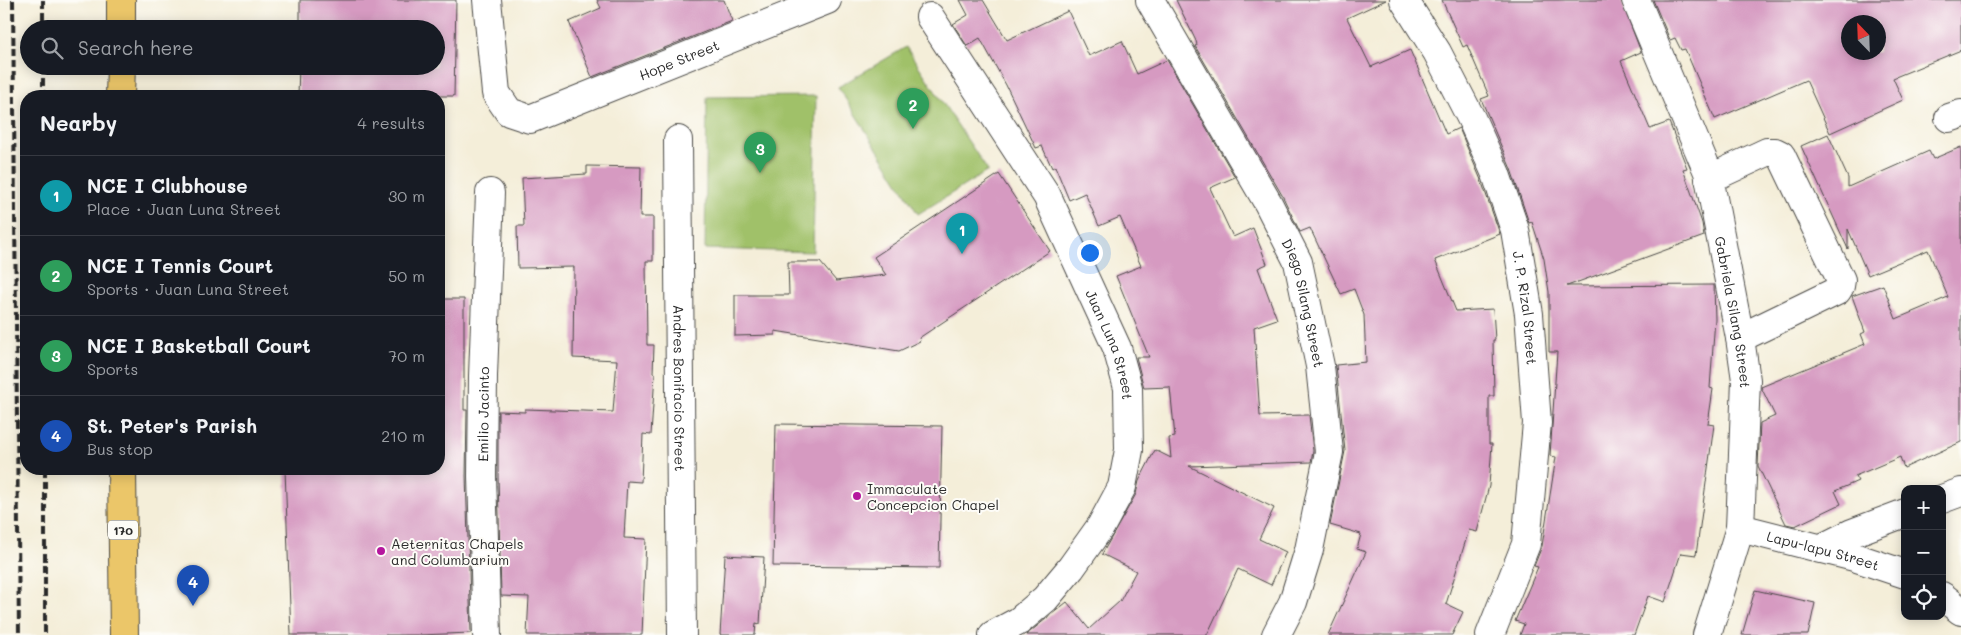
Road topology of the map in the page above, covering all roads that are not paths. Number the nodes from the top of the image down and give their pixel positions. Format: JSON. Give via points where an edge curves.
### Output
{"nodes":[{"id":1,"x":121,"y":0,"type":"edge"},
{"id":2,"x":487,"y":0,"type":"edge"},
{"id":3,"x":827,"y":0,"type":"edge"},
{"id":4,"x":1150,"y":0,"type":"edge"},
{"id":5,"x":1404,"y":0,"type":"edge"},
{"id":6,"x":1636,"y":0,"type":"edge"},
{"id":7,"x":930,"y":17,"type":"dead end"},
{"id":8,"x":121,"y":20,"type":"edge"},
{"id":9,"x":121,"y":75,"type":"edge"},
{"id":10,"x":120,"y":90,"type":"edge"},
{"id":11,"x":678,"y":140,"type":"dead end"},
{"id":12,"x":1709,"y":179,"type":"junction"},
{"id":13,"x":490,"y":193,"type":"dead end"},
{"id":14,"x":1740,"y":338,"type":"junction"},
{"id":15,"x":122,"y":475,"type":"edge"},
{"id":16,"x":1961,"y":492,"type":"edge"},
{"id":17,"x":1946,"y":498,"type":"edge"},
{"id":18,"x":1901,"y":515,"type":"edge"},
{"id":19,"x":1740,"y":528,"type":"junction"},
{"id":20,"x":1820,"y":548,"type":"junction"},
{"id":21,"x":1901,"y":573,"type":"edge"},
{"id":22,"x":1946,"y":599,"type":"edge"},
{"id":23,"x":1961,"y":611,"type":"edge"},
{"id":24,"x":124,"y":635,"type":"edge"},
{"id":25,"x":487,"y":635,"type":"edge"},
{"id":26,"x":682,"y":635,"type":"edge"},
{"id":27,"x":993,"y":635,"type":"edge"},
{"id":28,"x":1276,"y":635,"type":"edge"},
{"id":29,"x":1490,"y":635,"type":"edge"},
{"id":30,"x":1707,"y":635,"type":"edge"}],
"edges":[{"from":1,"to":8,"type":"main road"},
{"from":2,"to":3,"type":"street","name":"Hope Street","via":[[496,93],[509,112],[530,119]]},
{"from":4,"to":28,"type":"street","name":"Diego Silang Street","via":[[1268,203],[1298,262],[1320,366],[1330,452],[1309,550],[1293,602]]},
{"from":5,"to":29,"type":"street","name":"J. P. Rizal Street","via":[[1437,52],[1496,174],[1515,230],[1529,314],[1537,424],[1526,544]]},
{"from":6,"to":12,"type":"street","name":"Gabriela Silang Street"},
{"from":7,"to":27,"type":"street","name":"Juan Luna Street","via":[[1046,196],[1117,348],[1128,388],[1129,450],[1122,487],[1101,526],[1045,599],[1019,621]]},
{"from":9,"to":10,"type":"main road"},
{"from":11,"to":26,"type":"street","name":"Andres Bonifacio Street"},
{"from":12,"to":14,"type":"street","name":"Gabriela Silang Street"},
{"from":12,"to":14,"type":"street","via":[[1767,152],[1781,155],[1841,280],[1837,291]]},
{"from":13,"to":25,"type":"street","name":"Emilio Jacinto","via":[[482,476]]},
{"from":14,"to":19,"type":"street","name":"Gabriela Silang Street","via":[[1746,380]]},
{"from":15,"to":24,"type":"main road","number":"170"},
{"from":16,"to":17,"type":"street"},
{"from":18,"to":20,"type":"street"},
{"from":19,"to":20,"type":"street","name":"Lapu-lapu Street"},
{"from":19,"to":30,"type":"street","name":"Gabriela Silang Street"},
{"from":20,"to":21,"type":"street","name":"Lapu-lapu Street"},
{"from":22,"to":23,"type":"street"}]}
